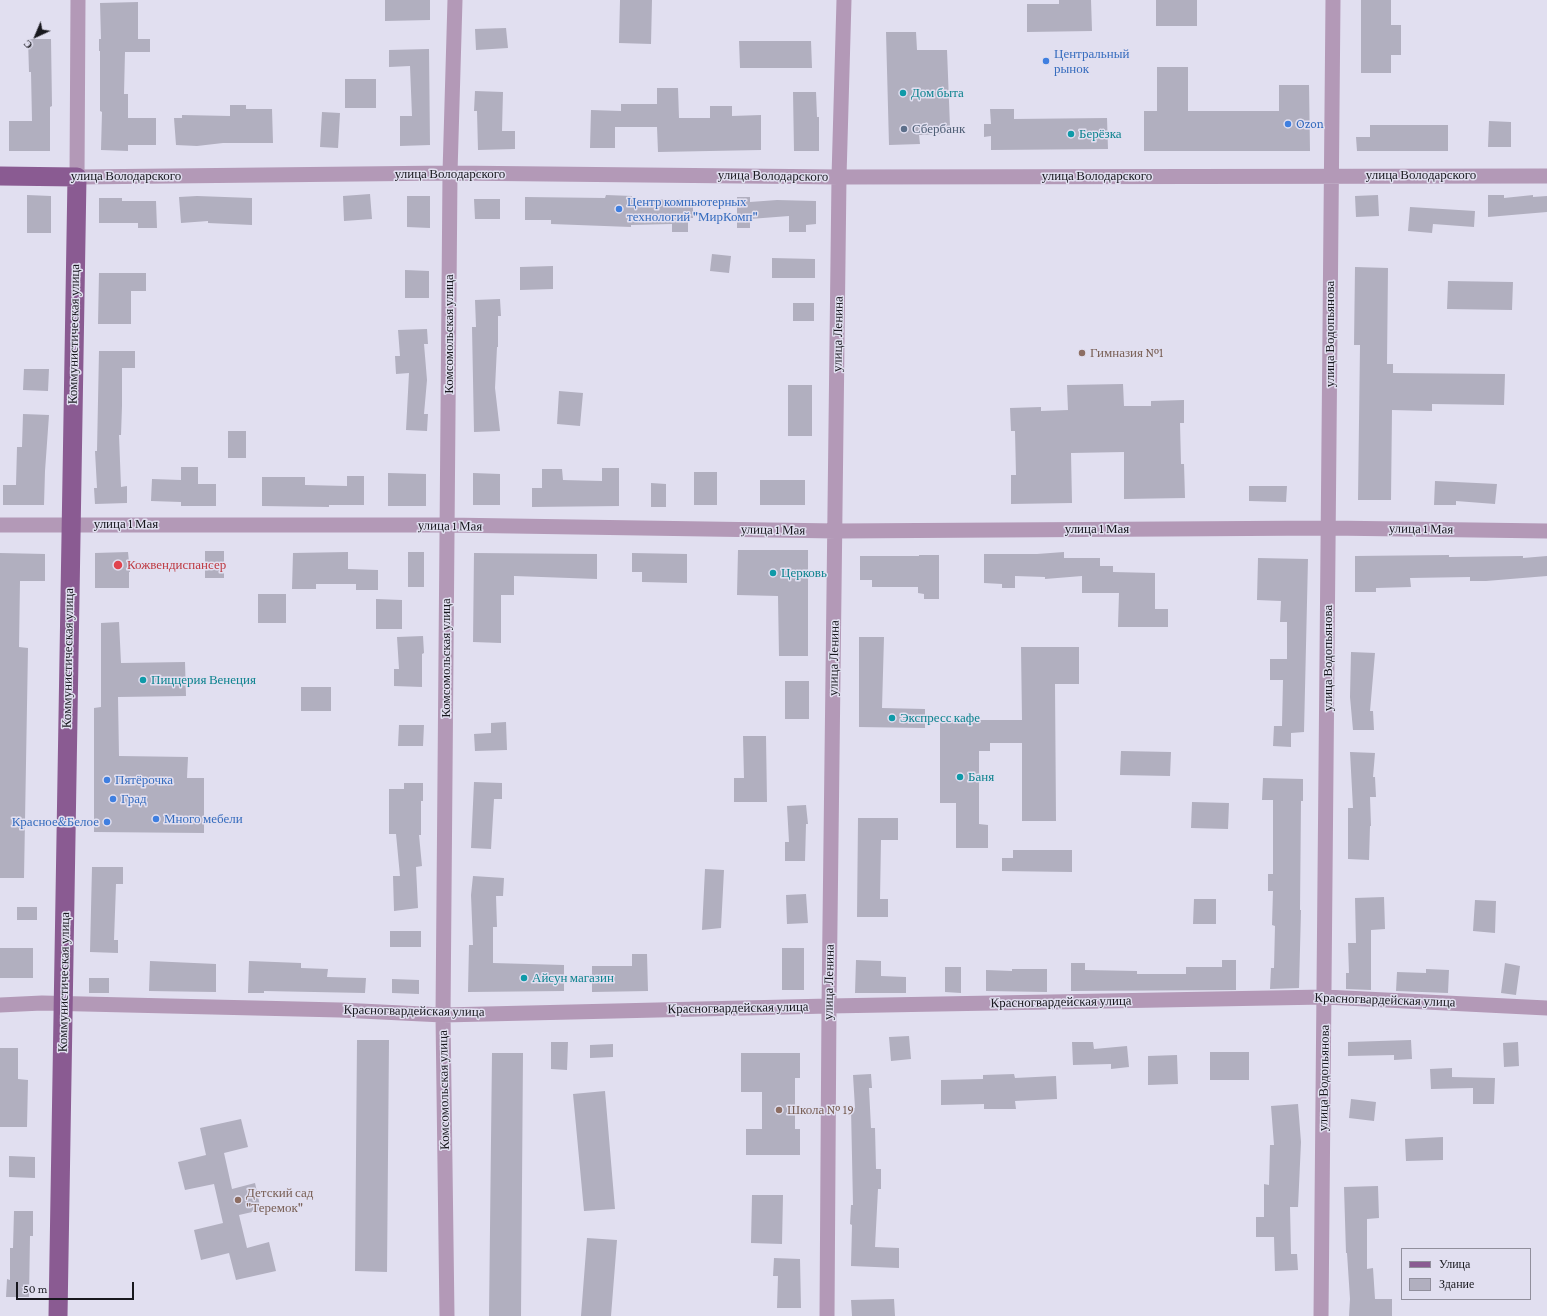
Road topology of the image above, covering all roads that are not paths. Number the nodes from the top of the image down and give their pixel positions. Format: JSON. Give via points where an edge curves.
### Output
{"nodes":[{"id":1,"x":78,"y":0,"type":"edge"},
{"id":2,"x":455,"y":0,"type":"edge"},
{"id":3,"x":844,"y":0,"type":"edge"},
{"id":4,"x":1334,"y":0,"type":"edge"},
{"id":5,"x":450,"y":173,"type":"junction"},
{"id":6,"x":1332,"y":175,"type":"junction"},
{"id":7,"x":0,"y":176,"type":"edge"},
{"id":8,"x":1547,"y":176,"type":"edge"},
{"id":9,"x":77,"y":177,"type":"junction"},
{"id":10,"x":839,"y":177,"type":"junction"},
{"id":11,"x":70,"y":524,"type":"junction"},
{"id":12,"x":0,"y":525,"type":"edge"},
{"id":13,"x":447,"y":525,"type":"junction"},
{"id":14,"x":1329,"y":528,"type":"junction"},
{"id":15,"x":836,"y":531,"type":"junction"},
{"id":16,"x":1547,"y":531,"type":"edge"},
{"id":17,"x":1325,"y":997,"type":"junction"},
{"id":18,"x":64,"y":1004,"type":"junction"},
{"id":19,"x":0,"y":1005,"type":"edge"},
{"id":20,"x":829,"y":1006,"type":"junction"},
{"id":21,"x":1547,"y":1008,"type":"edge"},
{"id":22,"x":443,"y":1015,"type":"junction"},
{"id":23,"x":58,"y":1316,"type":"edge"},
{"id":24,"x":447,"y":1316,"type":"edge"},
{"id":25,"x":827,"y":1316,"type":"edge"},
{"id":26,"x":1321,"y":1316,"type":"edge"}],
"edges":[{"from":1,"to":9,"type":"street","name":"Коммунистическая улица"},
{"from":2,"to":5,"type":"street","name":"Комсомольская улица"},
{"from":3,"to":10,"type":"street","name":"улица Ленина"},
{"from":4,"to":6,"type":"street","name":"улица Водопьянова"},
{"from":5,"to":9,"type":"street","name":"улица Володарского"},
{"from":5,"to":10,"type":"street","name":"улица Володарского"},
{"from":5,"to":13,"type":"street","name":"Комсомольская улица"},
{"from":6,"to":8,"type":"street","name":"улица Володарского"},
{"from":6,"to":10,"type":"street","name":"улица Володарского"},
{"from":6,"to":14,"type":"street","name":"улица Водопьянова"},
{"from":7,"to":9,"type":"main road","name":"улица Володарского"},
{"from":9,"to":11,"type":"main road","name":"Коммунистическая улица"},
{"from":10,"to":15,"type":"street","name":"улица Ленина"},
{"from":11,"to":12,"type":"street","name":"улица 1 Мая"},
{"from":11,"to":13,"type":"street","name":"улица 1 Мая"},
{"from":11,"to":18,"type":"main road","name":"Коммунистическая улица"},
{"from":13,"to":15,"type":"street","name":"улица 1 Мая"},
{"from":13,"to":22,"type":"street","name":"Комсомольская улица"},
{"from":14,"to":15,"type":"street","name":"улица 1 Мая"},
{"from":14,"to":16,"type":"street","name":"улица 1 Мая"},
{"from":14,"to":17,"type":"street","name":"улица Водопьянова"},
{"from":15,"to":20,"type":"street","name":"улица Ленина"},
{"from":17,"to":20,"type":"street","name":"Красногвардейская улица"},
{"from":17,"to":21,"type":"street","name":"Красногвардейская улица"},
{"from":17,"to":26,"type":"street","name":"улица Водопьянова"},
{"from":18,"to":19,"type":"street","name":"Красногвардейская улица"},
{"from":18,"to":22,"type":"street","name":"Красногвардейская улица","via":[[340,1010]]},
{"from":18,"to":23,"type":"main road","name":"Коммунистическая улица"},
{"from":20,"to":22,"type":"street","name":"Красногвардейская улица"},
{"from":20,"to":25,"type":"street","name":"улица Ленина"},
{"from":22,"to":24,"type":"street","name":"Комсомольская улица"}]}
